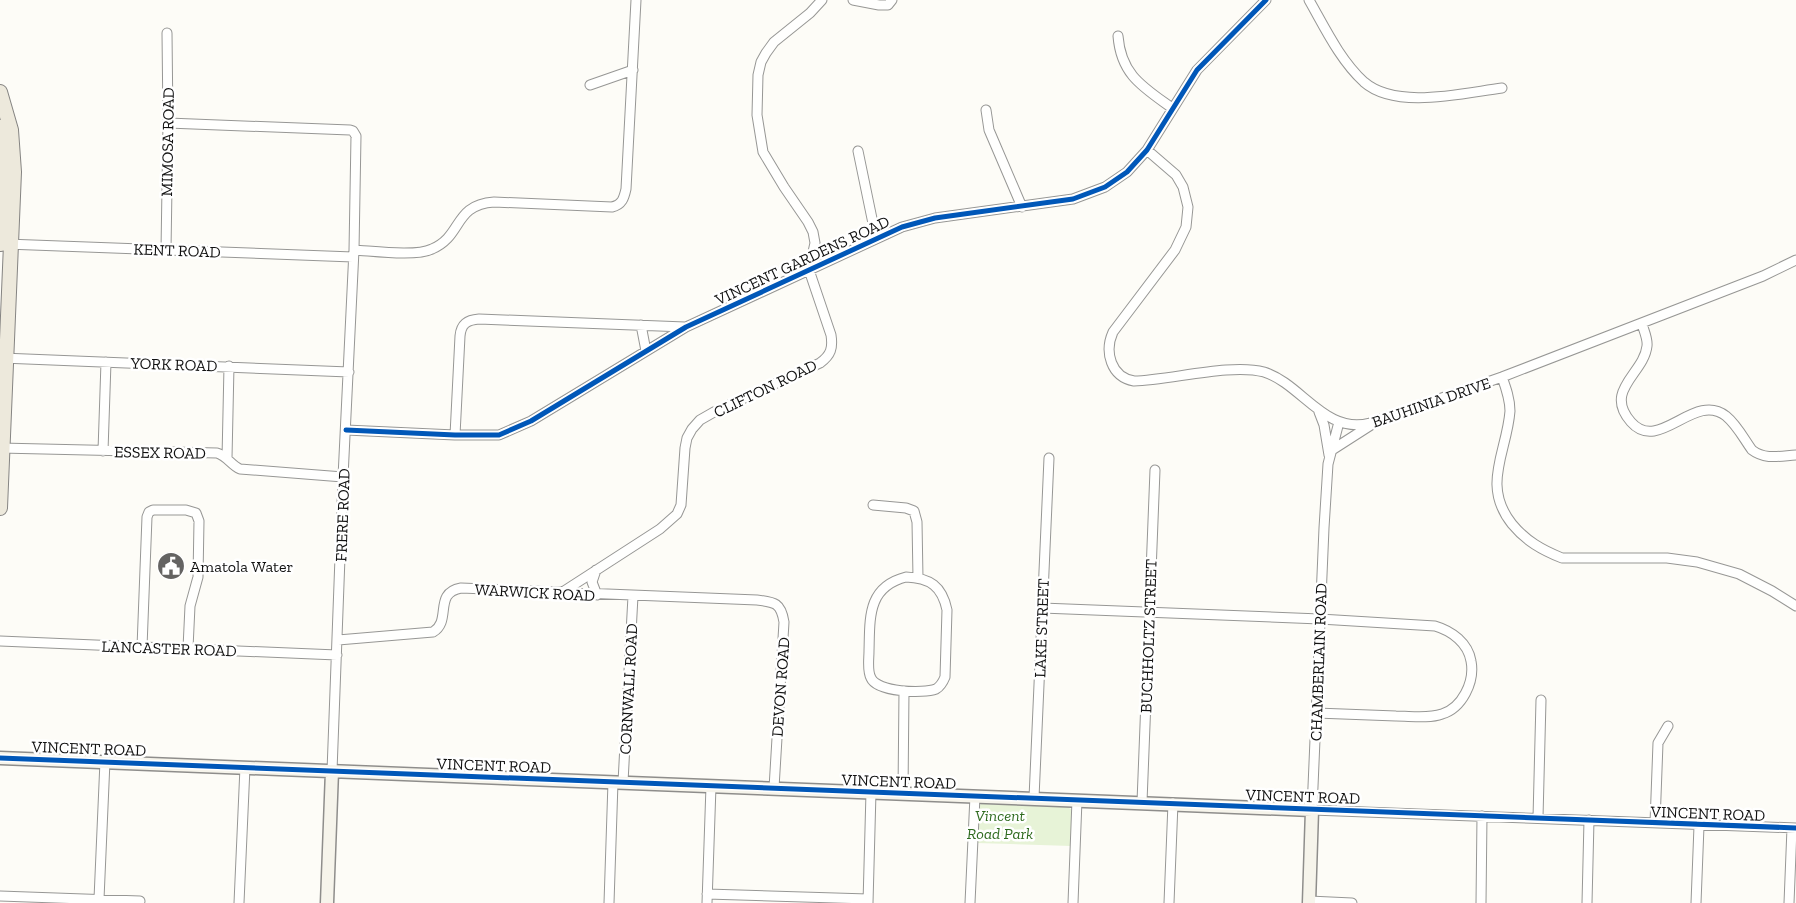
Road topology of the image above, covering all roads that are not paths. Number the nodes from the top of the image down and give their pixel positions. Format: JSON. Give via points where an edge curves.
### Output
{"nodes":[{"id":1,"x":636,"y":0,"type":"edge"},
{"id":2,"x":822,"y":0,"type":"edge"},
{"id":3,"x":853,"y":0,"type":"edge"},
{"id":4,"x":892,"y":0,"type":"edge"},
{"id":5,"x":1266,"y":0,"type":"edge"},
{"id":6,"x":1309,"y":0,"type":"edge"},
{"id":7,"x":168,"y":33,"type":"dead end"},
{"id":8,"x":1118,"y":36,"type":"dead end"},
{"id":9,"x":633,"y":70,"type":"junction"},
{"id":10,"x":590,"y":85,"type":"dead end"},
{"id":11,"x":1502,"y":88,"type":"dead end"},
{"id":12,"x":0,"y":92,"type":"edge"},
{"id":13,"x":1172,"y":108,"type":"junction"},
{"id":14,"x":986,"y":110,"type":"dead end"},
{"id":15,"x":168,"y":123,"type":"junction"},
{"id":16,"x":0,"y":127,"type":"edge"},
{"id":17,"x":1148,"y":150,"type":"junction"},
{"id":18,"x":858,"y":151,"type":"dead end"},
{"id":19,"x":1022,"y":207,"type":"junction"},
{"id":20,"x":876,"y":238,"type":"junction"},
{"id":21,"x":5,"y":244,"type":"edge"},
{"id":22,"x":166,"y":250,"type":"junction"},
{"id":23,"x":354,"y":254,"type":"junction"},
{"id":24,"x":1796,"y":260,"type":"edge"},
{"id":25,"x":809,"y":270,"type":"junction"},
{"id":26,"x":0,"y":283,"type":"edge"},
{"id":27,"x":1642,"y":324,"type":"junction"},
{"id":28,"x":641,"y":326,"type":"junction"},
{"id":29,"x":686,"y":327,"type":"junction"},
{"id":30,"x":646,"y":351,"type":"junction"},
{"id":31,"x":3,"y":358,"type":"edge"},
{"id":32,"x":106,"y":362,"type":"junction"},
{"id":33,"x":229,"y":366,"type":"junction"},
{"id":34,"x":349,"y":372,"type":"junction"},
{"id":35,"x":1502,"y":377,"type":"junction"},
{"id":36,"x":1318,"y":409,"type":"junction"},
{"id":37,"x":1378,"y":420,"type":"junction"},
{"id":38,"x":1339,"y":422,"type":"junction"},
{"id":39,"x":346,"y":430,"type":"junction"},
{"id":40,"x":455,"y":435,"type":"junction"},
{"id":41,"x":1,"y":448,"type":"edge"},
{"id":42,"x":103,"y":451,"type":"junction"},
{"id":43,"x":1330,"y":454,"type":"junction"},
{"id":44,"x":1796,"y":454,"type":"edge"},
{"id":45,"x":227,"y":458,"type":"junction"},
{"id":46,"x":1049,"y":458,"type":"dead end"},
{"id":47,"x":1155,"y":470,"type":"dead end"},
{"id":48,"x":343,"y":477,"type":"junction"},
{"id":49,"x":873,"y":505,"type":"dead end"},
{"id":50,"x":0,"y":508,"type":"edge"},
{"id":51,"x":596,"y":570,"type":"junction"},
{"id":52,"x":918,"y":578,"type":"junction"},
{"id":53,"x":561,"y":593,"type":"junction"},
{"id":54,"x":597,"y":595,"type":"junction"},
{"id":55,"x":633,"y":596,"type":"junction"},
{"id":56,"x":762,"y":600,"type":"joint"},
{"id":57,"x":1796,"y":606,"type":"edge"},
{"id":58,"x":1042,"y":608,"type":"junction"},
{"id":59,"x":1149,"y":612,"type":"junction"},
{"id":60,"x":1320,"y":619,"type":"junction"},
{"id":61,"x":338,"y":640,"type":"junction"},
{"id":62,"x":0,"y":641,"type":"edge"},
{"id":63,"x":142,"y":647,"type":"junction"},
{"id":64,"x":188,"y":648,"type":"junction"},
{"id":65,"x":337,"y":655,"type":"junction"},
{"id":66,"x":904,"y":691,"type":"junction"},
{"id":67,"x":1541,"y":700,"type":"dead end"},
{"id":68,"x":1316,"y":714,"type":"junction"},
{"id":69,"x":1668,"y":726,"type":"dead end"},
{"id":70,"x":0,"y":758,"type":"edge"},
{"id":71,"x":105,"y":761,"type":"junction"},
{"id":72,"x":245,"y":767,"type":"junction"},
{"id":73,"x":332,"y":771,"type":"junction"},
{"id":74,"x":618,"y":782,"type":"junction"},
{"id":75,"x":711,"y":786,"type":"junction"},
{"id":76,"x":774,"y":788,"type":"junction"},
{"id":77,"x":871,"y":792,"type":"junction"},
{"id":78,"x":903,"y":793,"type":"junction"},
{"id":79,"x":975,"y":796,"type":"junction"},
{"id":80,"x":1034,"y":798,"type":"junction"},
{"id":81,"x":1077,"y":800,"type":"junction"},
{"id":82,"x":1142,"y":802,"type":"junction"},
{"id":83,"x":1174,"y":803,"type":"junction"},
{"id":84,"x":1312,"y":810,"type":"junction"},
{"id":85,"x":1482,"y":816,"type":"junction"},
{"id":86,"x":1538,"y":818,"type":"junction"},
{"id":87,"x":1589,"y":820,"type":"junction"},
{"id":88,"x":1655,"y":823,"type":"junction"},
{"id":89,"x":1699,"y":826,"type":"junction"},
{"id":90,"x":1794,"y":828,"type":"edge"},
{"id":91,"x":0,"y":896,"type":"edge"},
{"id":92,"x":99,"y":899,"type":"junction"},
{"id":93,"x":707,"y":899,"type":"edge"},
{"id":94,"x":111,"y":901,"type":"edge"},
{"id":95,"x":140,"y":901,"type":"dead end"},
{"id":96,"x":868,"y":901,"type":"edge"},
{"id":97,"x":1309,"y":902,"type":"edge"},
{"id":98,"x":239,"y":903,"type":"edge"},
{"id":99,"x":327,"y":903,"type":"edge"},
{"id":100,"x":609,"y":903,"type":"edge"},
{"id":101,"x":970,"y":903,"type":"edge"},
{"id":102,"x":1073,"y":903,"type":"edge"},
{"id":103,"x":1169,"y":903,"type":"edge"},
{"id":104,"x":1352,"y":903,"type":"edge"},
{"id":105,"x":1481,"y":903,"type":"edge"},
{"id":106,"x":1587,"y":903,"type":"edge"},
{"id":107,"x":1696,"y":903,"type":"edge"},
{"id":108,"x":1789,"y":903,"type":"edge"}],
"edges":[{"from":1,"to":9,"type":"street"},
{"from":2,"to":25,"type":"street","via":[[766,52],[760,62],[757,89],[763,152],[813,232],[815,243]]},
{"from":3,"to":4,"type":"street","via":[[879,5],[888,5]]},
{"from":5,"to":13,"type":"street","name":"VINCENT GARDENS ROAD","via":[[1201,65]]},
{"from":6,"to":11,"type":"street","via":[[1354,72],[1377,90],[1405,98],[1425,98]]},
{"from":7,"to":15,"type":"street","name":"MIMOSA ROAD"},
{"from":8,"to":13,"type":"street","via":[[1120,54],[1129,72],[1142,87]]},
{"from":9,"to":10,"type":"street"},
{"from":9,"to":23,"type":"street","name":"KENT ROAD","via":[[626,189],[617,206],[482,203],[466,212],[452,234],[432,250]]},
{"from":12,"to":21,"type":"main road","via":[[8,116],[14,172]]},
{"from":13,"to":17,"type":"street","name":"VINCENT GARDENS ROAD"},
{"from":14,"to":19,"type":"street","via":[[989,130]]},
{"from":15,"to":22,"type":"street","name":"MIMOSA ROAD"},
{"from":15,"to":23,"type":"street","name":"FRERE ROAD","via":[[353,131],[356,136]]},
{"from":16,"to":21,"type":"main road"},
{"from":17,"to":19,"type":"street","name":"VINCENT GARDENS ROAD","via":[[1127,172],[1093,193]]},
{"from":17,"to":36,"type":"street","name":"BAUHINIA DRIVE","via":[[1176,175],[1186,196],[1188,217],[1175,250],[1113,332],[1108,350],[1113,366],[1122,377],[1134,382],[1228,370],[1256,370],[1282,380]]},
{"from":18,"to":20,"type":"street"},
{"from":19,"to":20,"type":"street","name":"VINCENT GARDENS ROAD","via":[[935,218]]},
{"from":20,"to":25,"type":"street","name":"VINCENT GARDENS ROAD"},
{"from":21,"to":22,"type":"street","name":"KENT ROAD"},
{"from":21,"to":26,"type":"main road"},
{"from":21,"to":31,"type":"main road"},
{"from":22,"to":23,"type":"street","name":"KENT ROAD"},
{"from":23,"to":34,"type":"street","name":"FRERE ROAD"},
{"from":24,"to":27,"type":"street","name":"BAUHINIA DRIVE"},
{"from":25,"to":29,"type":"street","name":"VINCENT GARDENS ROAD"},
{"from":25,"to":51,"type":"street","name":"CLIFTON ROAD","via":[[831,335],[832,351],[820,363],[700,420],[692,428],[685,448],[682,505],[677,514],[660,529]]},
{"from":27,"to":35,"type":"street","name":"BAUHINIA DRIVE"},
{"from":27,"to":44,"type":"street","via":[[1646,352],[1626,382],[1622,396],[1623,408],[1636,427],[1660,430],[1702,410],[1713,410],[1732,421],[1756,454],[1770,457]]},
{"from":28,"to":29,"type":"street"},
{"from":28,"to":30,"type":"street"},
{"from":28,"to":40,"type":"street","via":[[479,319],[467,322],[460,336]]},
{"from":29,"to":30,"type":"street","name":"VINCENT GARDENS ROAD"},
{"from":30,"to":40,"type":"street","name":"VINCENT GARDENS ROAD","via":[[510,431],[499,435]]},
{"from":31,"to":32,"type":"street","name":"YORK ROAD"},
{"from":31,"to":41,"type":"main road"},
{"from":32,"to":33,"type":"street","name":"YORK ROAD"},
{"from":32,"to":42,"type":"street"},
{"from":33,"to":34,"type":"street","name":"YORK ROAD"},
{"from":33,"to":45,"type":"street"},
{"from":34,"to":39,"type":"street","name":"FRERE ROAD"},
{"from":35,"to":37,"type":"street","name":"BAUHINIA DRIVE"},
{"from":35,"to":57,"type":"street","via":[[1510,410],[1500,455],[1497,492],[1506,516],[1532,544],[1562,558],[1667,558],[1697,562],[1739,574]]},
{"from":36,"to":38,"type":"street","name":"BAUHINIA DRIVE"},
{"from":36,"to":43,"type":"street"},
{"from":37,"to":38,"type":"street","name":"BAUHINIA DRIVE","via":[[1360,425]]},
{"from":37,"to":43,"type":"street"},
{"from":38,"to":43,"type":"street","name":"CHAMBERLAIN ROAD"},
{"from":39,"to":40,"type":"street","name":"VINCENT GARDENS ROAD"},
{"from":39,"to":48,"type":"street","name":"FRERE ROAD"},
{"from":41,"to":42,"type":"street","name":"ESSEX ROAD"},
{"from":41,"to":50,"type":"main road"},
{"from":42,"to":45,"type":"street","name":"ESSEX ROAD","via":[[217,452]]},
{"from":43,"to":60,"type":"street","name":"CHAMBERLAIN ROAD"},
{"from":45,"to":48,"type":"street","name":"ESSEX ROAD","via":[[240,469]]},
{"from":46,"to":58,"type":"street","name":"LAKE STREET"},
{"from":47,"to":59,"type":"street","name":"BUCHHOLTZ STREET"},
{"from":48,"to":61,"type":"street","name":"FRERE ROAD"},
{"from":49,"to":52,"type":"street","via":[[914,511]]},
{"from":51,"to":53,"type":"street","name":"CLIFTON ROAD"},
{"from":51,"to":54,"type":"street","via":[[592,582]]},
{"from":52,"to":66,"type":"street","via":[[939,589],[945,600],[945,677],[936,688]]},
{"from":52,"to":66,"type":"street","via":[[906,577],[885,586],[873,603],[871,612],[870,678],[884,688]]},
{"from":53,"to":54,"type":"street","name":"WARWICK ROAD"},
{"from":53,"to":61,"type":"street","name":"WARWICK ROAD","via":[[455,589],[447,596],[438,629],[432,632]]},
{"from":54,"to":55,"type":"street","name":"WARWICK ROAD"},
{"from":55,"to":56,"type":"street","name":"WARWICK ROAD"},
{"from":55,"to":74,"type":"street","name":"CORNWALL ROAD"},
{"from":56,"to":76,"type":"street","name":"DEVON ROAD","via":[[778,606],[783,612],[784,622]]},
{"from":58,"to":59,"type":"street"},
{"from":58,"to":80,"type":"street","name":"LAKE STREET"},
{"from":59,"to":60,"type":"street"},
{"from":59,"to":82,"type":"street","name":"BUCHHOLTZ STREET"},
{"from":60,"to":68,"type":"street","name":"CHAMBERLAIN ROAD"},
{"from":60,"to":68,"type":"street","via":[[1416,624],[1447,629],[1466,649],[1471,661],[1471,674],[1461,702],[1444,714],[1421,717]]},
{"from":61,"to":65,"type":"street","name":"FRERE ROAD"},
{"from":62,"to":63,"type":"street","name":"LANCASTER ROAD"},
{"from":63,"to":64,"type":"street","name":"LANCASTER ROAD"},
{"from":63,"to":64,"type":"street","via":[[146,517],[153,510],[186,510],[196,513],[199,521],[198,577],[190,606]]},
{"from":64,"to":65,"type":"street","name":"LANCASTER ROAD"},
{"from":65,"to":73,"type":"street","name":"FRERE ROAD"},
{"from":66,"to":78,"type":"street"},
{"from":67,"to":86,"type":"street"},
{"from":68,"to":84,"type":"street","name":"CHAMBERLAIN ROAD"},
{"from":69,"to":88,"type":"street","via":[[1658,743]]},
{"from":70,"to":71,"type":"street","name":"VINCENT ROAD"},
{"from":71,"to":72,"type":"street","name":"VINCENT ROAD"},
{"from":71,"to":92,"type":"street"},
{"from":72,"to":73,"type":"street","name":"VINCENT ROAD"},
{"from":72,"to":98,"type":"street"},
{"from":73,"to":74,"type":"street","name":"VINCENT ROAD"},
{"from":73,"to":99,"type":"street","name":"FRERE ROAD"},
{"from":74,"to":75,"type":"street","name":"VINCENT ROAD"},
{"from":74,"to":100,"type":"street","name":"CORNWALL ROAD"},
{"from":75,"to":76,"type":"street","name":"VINCENT ROAD"},
{"from":75,"to":93,"type":"street"},
{"from":76,"to":77,"type":"street","name":"VINCENT ROAD"},
{"from":77,"to":78,"type":"street","name":"VINCENT ROAD"},
{"from":77,"to":96,"type":"street"},
{"from":78,"to":79,"type":"street","name":"VINCENT ROAD"},
{"from":79,"to":80,"type":"street","name":"VINCENT ROAD"},
{"from":79,"to":101,"type":"street"},
{"from":80,"to":81,"type":"street","name":"VINCENT ROAD"},
{"from":81,"to":82,"type":"street","name":"VINCENT ROAD"},
{"from":81,"to":102,"type":"street"},
{"from":82,"to":83,"type":"street","name":"VINCENT ROAD"},
{"from":83,"to":84,"type":"street","name":"VINCENT ROAD"},
{"from":83,"to":103,"type":"street"},
{"from":84,"to":85,"type":"street","name":"VINCENT ROAD"},
{"from":84,"to":97,"type":"street","name":"CHAMBERLAIN ROAD"},
{"from":85,"to":86,"type":"street","name":"VINCENT ROAD"},
{"from":85,"to":105,"type":"street"},
{"from":86,"to":87,"type":"street","name":"VINCENT ROAD"},
{"from":87,"to":88,"type":"street","name":"VINCENT ROAD"},
{"from":87,"to":106,"type":"street"},
{"from":88,"to":89,"type":"street","name":"VINCENT ROAD"},
{"from":89,"to":90,"type":"street","name":"VINCENT ROAD"},
{"from":89,"to":107,"type":"street"},
{"from":90,"to":108,"type":"street"},
{"from":91,"to":92,"type":"street"},
{"from":92,"to":94,"type":"street"},
{"from":93,"to":96,"type":"street"},
{"from":94,"to":95,"type":"street"},
{"from":97,"to":104,"type":"street"}]}
